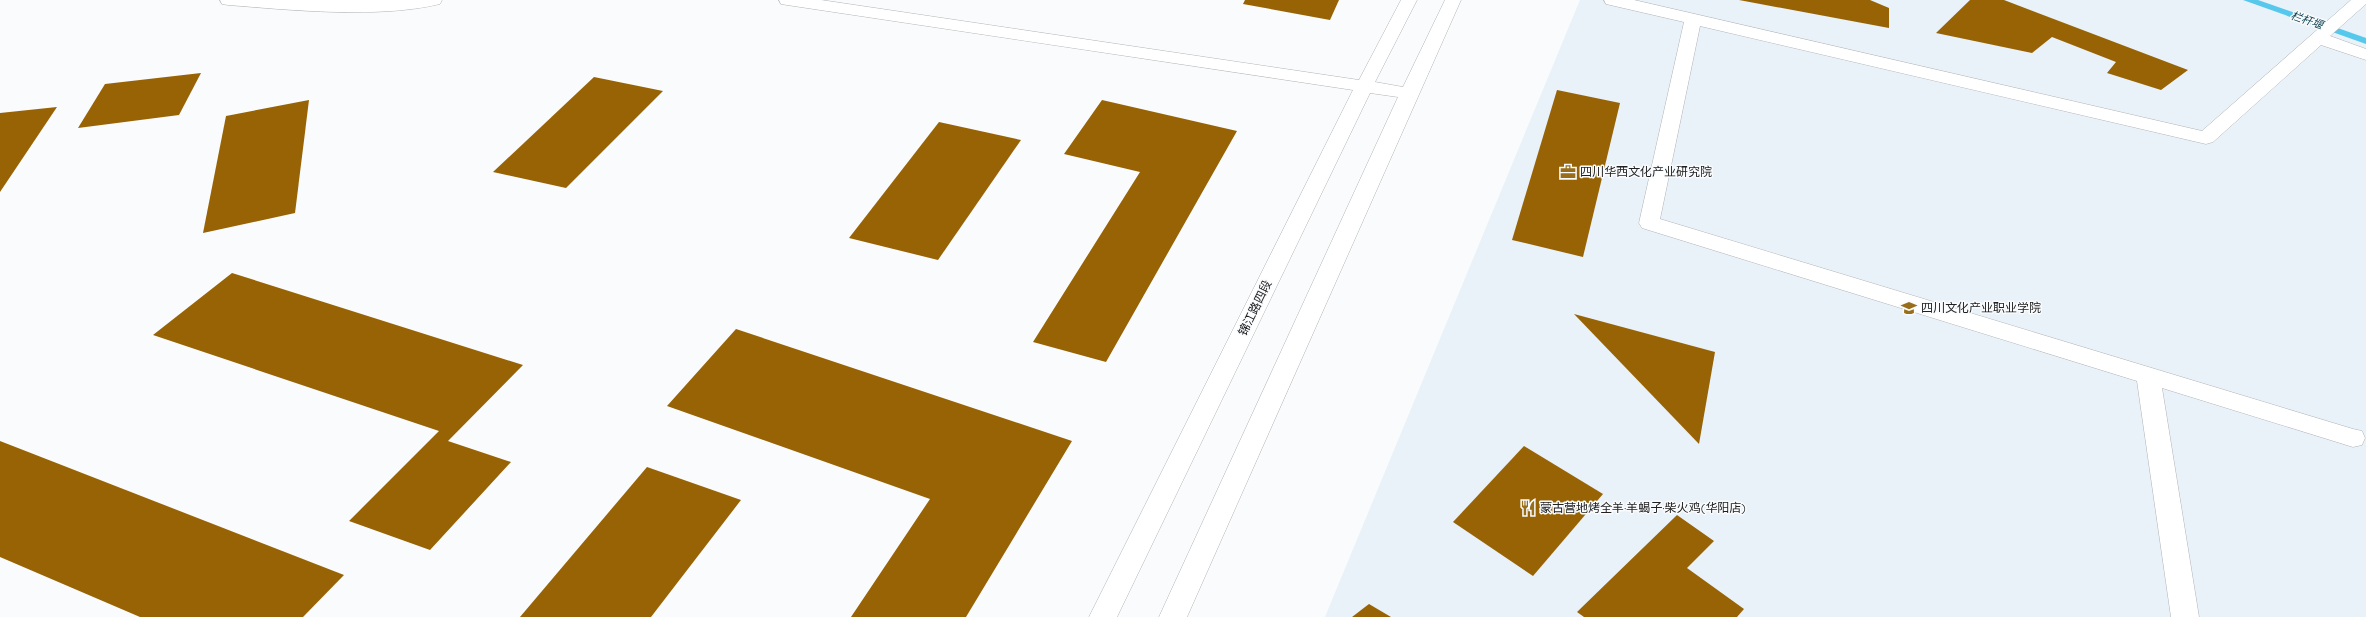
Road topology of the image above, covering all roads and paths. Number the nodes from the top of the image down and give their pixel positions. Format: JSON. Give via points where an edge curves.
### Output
{"nodes":[{"id":1,"x":228,"y":0,"type":"edge"},
{"id":2,"x":434,"y":0,"type":"edge"},
{"id":3,"x":788,"y":0,"type":"edge"},
{"id":4,"x":1409,"y":0,"type":"edge"},
{"id":5,"x":1453,"y":0,"type":"edge"},
{"id":6,"x":1612,"y":0,"type":"edge"},
{"id":7,"x":2361,"y":4,"type":"edge"},
{"id":8,"x":1693,"y":20,"type":"junction"},
{"id":9,"x":2320,"y":37,"type":"junction"},
{"id":10,"x":2366,"y":55,"type":"edge"},
{"id":11,"x":1365,"y":85,"type":"junction"},
{"id":12,"x":1409,"y":93,"type":"junction"},
{"id":13,"x":2148,"y":375,"type":"junction"},
{"id":14,"x":2353,"y":438,"type":"dead end"},
{"id":15,"x":1103,"y":617,"type":"edge"},
{"id":16,"x":1173,"y":617,"type":"edge"},
{"id":17,"x":2185,"y":617,"type":"edge"}],
"edges":[{"from":1,"to":2,"type":"street","via":[[313,7],[403,4]]},
{"from":3,"to":11,"type":"street"},
{"from":4,"to":11,"type":"street","name":"锦江路四段"},
{"from":5,"to":12,"type":"street"},
{"from":6,"to":8,"type":"street"},
{"from":7,"to":9,"type":"street"},
{"from":8,"to":9,"type":"street","via":[[2206,138]]},
{"from":8,"to":13,"type":"street","via":[[1650,224]]},
{"from":9,"to":10,"type":"street"},
{"from":11,"to":12,"type":"street"},
{"from":11,"to":15,"type":"street","name":"锦江路四段"},
{"from":12,"to":16,"type":"street"},
{"from":13,"to":14,"type":"street"},
{"from":13,"to":17,"type":"street"}]}
